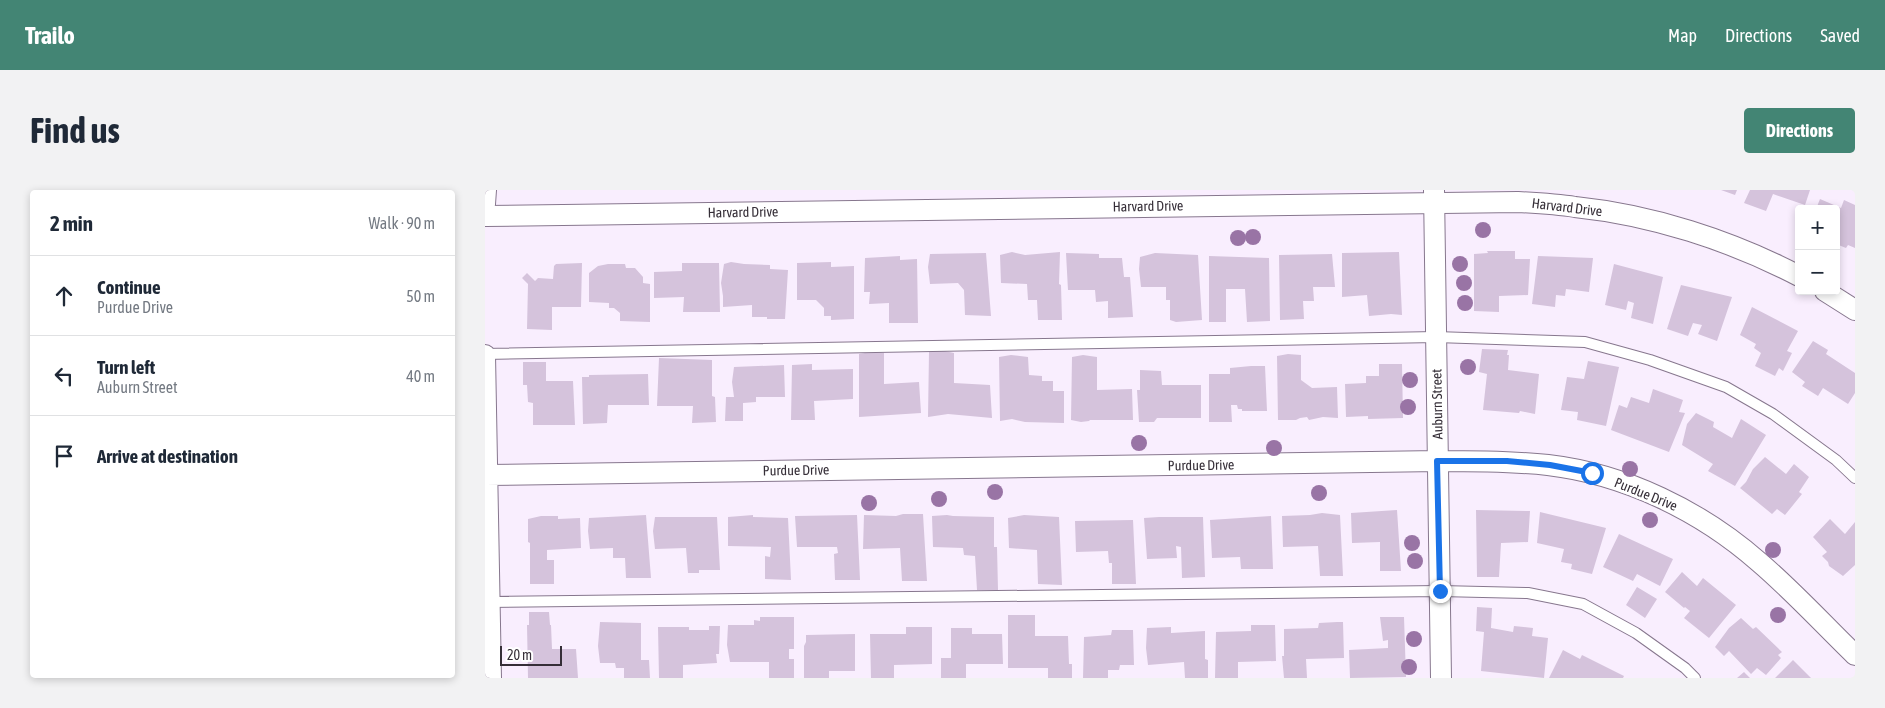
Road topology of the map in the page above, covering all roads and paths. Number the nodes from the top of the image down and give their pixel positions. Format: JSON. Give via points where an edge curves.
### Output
{"nodes":[{"id":1,"x":486,"y":190,"type":"edge"},
{"id":2,"x":1434,"y":196,"type":"edge"},
{"id":3,"x":485,"y":204,"type":"edge"},
{"id":4,"x":485,"y":216,"type":"edge"},
{"id":5,"x":1795,"y":274,"type":"edge"},
{"id":6,"x":1831,"y":295,"type":"edge"},
{"id":7,"x":1855,"y":310,"type":"edge"},
{"id":8,"x":1436,"y":337,"type":"junction"},
{"id":9,"x":485,"y":354,"type":"edge"},
{"id":10,"x":1437,"y":461,"type":"junction"},
{"id":11,"x":487,"y":475,"type":"edge"},
{"id":12,"x":1855,"y":478,"type":"edge"},
{"id":13,"x":1440,"y":591,"type":"junction"},
{"id":14,"x":488,"y":602,"type":"edge"},
{"id":15,"x":1855,"y":655,"type":"edge"},
{"id":16,"x":491,"y":678,"type":"edge"},
{"id":17,"x":1441,"y":678,"type":"edge"},
{"id":18,"x":1695,"y":678,"type":"edge"}],
"edges":[{"from":1,"to":3,"type":"street"},
{"from":2,"to":4,"type":"street","name":"Harvard Drive"},
{"from":2,"to":5,"type":"street","name":"Harvard Drive","via":[[1575,207],[1633,216],[1689,231]]},
{"from":2,"to":8,"type":"street","name":"Auburn Street"},
{"from":6,"to":7,"type":"street"},
{"from":8,"to":9,"type":"lane"},
{"from":8,"to":10,"type":"street","name":"Auburn Street"},
{"from":8,"to":12,"type":"lane","via":[[1585,342],[1649,360],[1726,387],[1742,396],[1773,414]]},
{"from":9,"to":11,"type":"street"},
{"from":10,"to":11,"type":"street","name":"Purdue Drive"},
{"from":10,"to":13,"type":"street","name":"Auburn Street"},
{"from":10,"to":15,"type":"street","name":"Purdue Drive","via":[[1550,465],[1592,473],[1648,492],[1684,509],[1760,562]]},
{"from":11,"to":14,"type":"street"},
{"from":13,"to":14,"type":"lane"},
{"from":13,"to":17,"type":"street","name":"Auburn Street"},
{"from":13,"to":18,"type":"lane","via":[[1527,593],[1583,604],[1637,633]]},
{"from":14,"to":16,"type":"street"}]}
